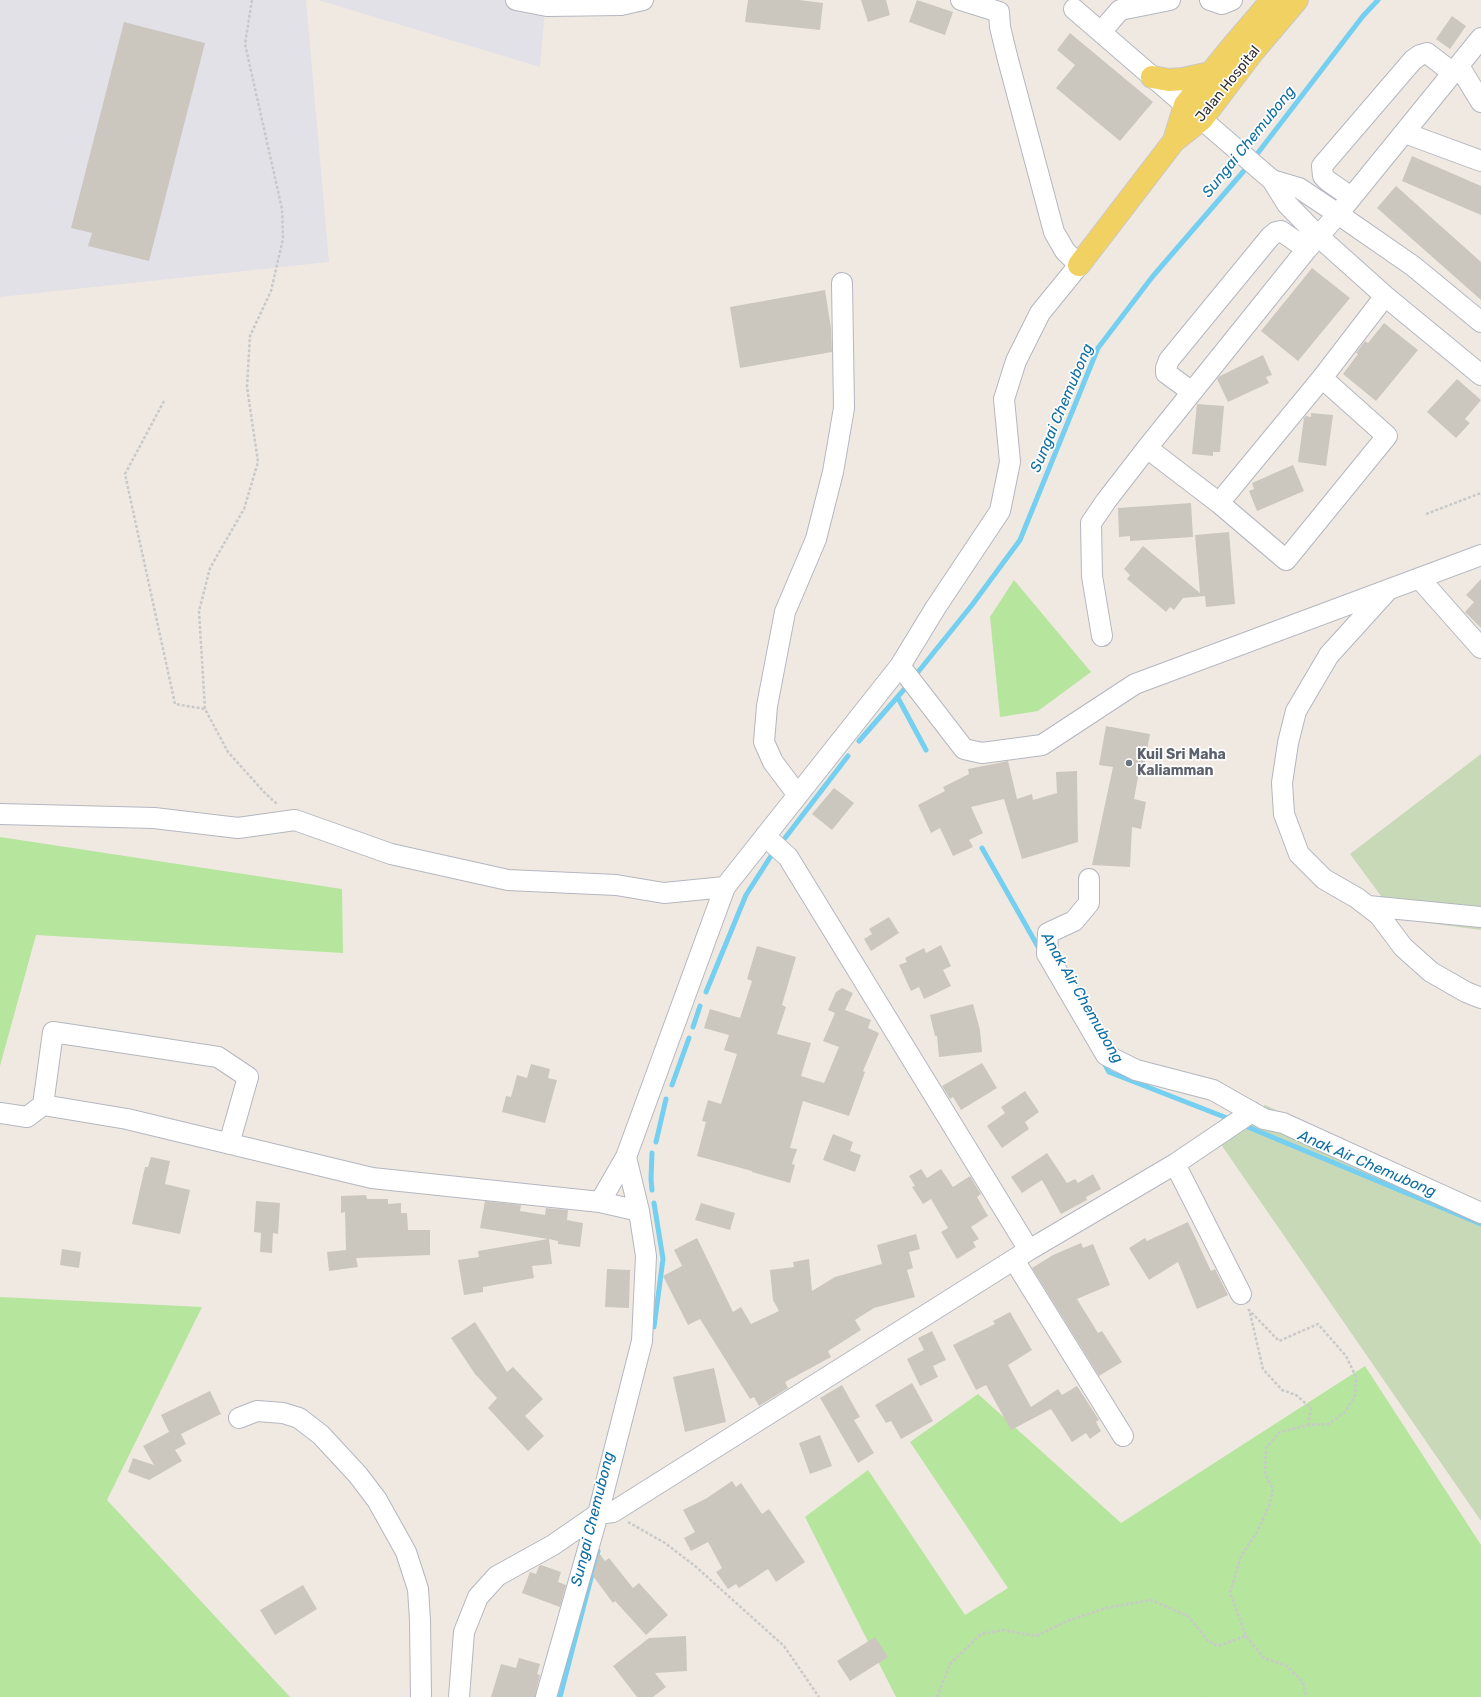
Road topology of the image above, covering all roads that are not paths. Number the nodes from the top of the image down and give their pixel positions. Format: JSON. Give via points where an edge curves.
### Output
{"nodes":[{"id":1,"x":516,"y":0,"type":"edge"},
{"id":2,"x":643,"y":0,"type":"edge"},
{"id":3,"x":960,"y":0,"type":"edge"},
{"id":4,"x":1170,"y":0,"type":"edge"},
{"id":5,"x":1210,"y":0,"type":"edge"},
{"id":6,"x":1232,"y":0,"type":"edge"},
{"id":7,"x":1272,"y":0,"type":"edge"},
{"id":8,"x":1297,"y":0,"type":"edge"},
{"id":9,"x":1115,"y":5,"type":"edge"},
{"id":10,"x":1000,"y":6,"type":"edge"},
{"id":11,"x":1074,"y":9,"type":"dead end"},
{"id":12,"x":1101,"y":32,"type":"junction"},
{"id":13,"x":1481,"y":38,"type":"edge"},
{"id":14,"x":1456,"y":69,"type":"junction"},
{"id":15,"x":1210,"y":73,"type":"junction"},
{"id":16,"x":1152,"y":77,"type":"junction"},
{"id":17,"x":1481,"y":102,"type":"edge"},
{"id":18,"x":1185,"y":105,"type":"junction"},
{"id":19,"x":1205,"y":122,"type":"junction"},
{"id":20,"x":1405,"y":133,"type":"junction"},
{"id":21,"x":1174,"y":141,"type":"junction"},
{"id":22,"x":1481,"y":161,"type":"edge"},
{"id":23,"x":1272,"y":180,"type":"junction"},
{"id":24,"x":1351,"y":197,"type":"junction"},
{"id":25,"x":1338,"y":214,"type":"junction"},
{"id":26,"x":1313,"y":243,"type":"junction"},
{"id":27,"x":1079,"y":265,"type":"junction"},
{"id":28,"x":842,"y":283,"type":"dead end"},
{"id":29,"x":1386,"y":296,"type":"junction"},
{"id":30,"x":1481,"y":322,"type":"edge"},
{"id":31,"x":1481,"y":375,"type":"edge"},
{"id":32,"x":1322,"y":378,"type":"junction"},
{"id":33,"x":1192,"y":392,"type":"junction"},
{"id":34,"x":1146,"y":448,"type":"junction"},
{"id":35,"x":1219,"y":503,"type":"junction"},
{"id":36,"x":1481,"y":555,"type":"edge"},
{"id":37,"x":1418,"y":578,"type":"junction"},
{"id":38,"x":1389,"y":589,"type":"junction"},
{"id":39,"x":1102,"y":636,"type":"dead end"},
{"id":40,"x":1481,"y":648,"type":"edge"},
{"id":41,"x":901,"y":668,"type":"junction"},
{"id":42,"x":797,"y":794,"type":"junction"},
{"id":43,"x":0,"y":814,"type":"edge"},
{"id":44,"x":765,"y":836,"type":"junction"},
{"id":45,"x":1089,"y":879,"type":"dead end"},
{"id":46,"x":725,"y":887,"type":"junction"},
{"id":47,"x":1368,"y":906,"type":"junction"},
{"id":48,"x":1481,"y":917,"type":"edge"},
{"id":49,"x":1481,"y":998,"type":"edge"},
{"id":50,"x":43,"y":1105,"type":"junction"},
{"id":51,"x":1252,"y":1112,"type":"junction"},
{"id":52,"x":0,"y":1113,"type":"edge"},
{"id":53,"x":229,"y":1144,"type":"junction"},
{"id":54,"x":626,"y":1157,"type":"junction"},
{"id":55,"x":1175,"y":1164,"type":"junction"},
{"id":56,"x":600,"y":1202,"type":"junction"},
{"id":57,"x":639,"y":1211,"type":"junction"},
{"id":58,"x":1481,"y":1213,"type":"edge"},
{"id":59,"x":1021,"y":1255,"type":"junction"},
{"id":60,"x":1241,"y":1294,"type":"road end"},
{"id":61,"x":240,"y":1418,"type":"dead end"},
{"id":62,"x":1123,"y":1436,"type":"dead end"},
{"id":63,"x":606,"y":1513,"type":"junction"},
{"id":64,"x":421,"y":1697,"type":"edge"},
{"id":65,"x":459,"y":1697,"type":"edge"},
{"id":66,"x":546,"y":1697,"type":"edge"}],
"edges":[{"from":1,"to":2,"type":"street","via":[[548,6],[621,5]]},
{"from":3,"to":10,"type":"street"},
{"from":4,"to":9,"type":"street"},
{"from":5,"to":6,"type":"street","via":[[1222,4]]},
{"from":7,"to":15,"type":"main road","name":"Jalan Hospital"},
{"from":8,"to":19,"type":"main road","name":"Jalan Hospital","via":[[1252,53]]},
{"from":9,"to":12,"type":"street"},
{"from":10,"to":27,"type":"street","via":[[1000,27],[1054,232],[1065,251]]},
{"from":11,"to":12,"type":"street"},
{"from":12,"to":16,"type":"street"},
{"from":13,"to":14,"type":"street"},
{"from":14,"to":17,"type":"street"},
{"from":14,"to":20,"type":"street"},
{"from":14,"to":24,"type":"street","via":[[1426,54],[1413,60],[1322,166],[1323,176]]},
{"from":15,"to":16,"type":"main road","via":[[1169,80]]},
{"from":15,"to":18,"type":"main road","name":"Jalan Hospital"},
{"from":16,"to":18,"type":"street"},
{"from":18,"to":19,"type":"street"},
{"from":18,"to":21,"type":"main road","name":"Jalan Hospital"},
{"from":19,"to":21,"type":"main road","name":"Jalan Hospital"},
{"from":19,"to":23,"type":"street"},
{"from":20,"to":22,"type":"street"},
{"from":20,"to":24,"type":"street"},
{"from":21,"to":27,"type":"main road"},
{"from":23,"to":25,"type":"street","via":[[1299,188]]},
{"from":23,"to":26,"type":"street"},
{"from":24,"to":25,"type":"street"},
{"from":25,"to":26,"type":"street"},
{"from":25,"to":30,"type":"street","via":[[1413,266]]},
{"from":26,"to":29,"type":"street"},
{"from":26,"to":33,"type":"street"},
{"from":26,"to":33,"type":"street","via":[[1281,231],[1276,232],[1169,360],[1166,373]]},
{"from":27,"to":41,"type":"street","via":[[1040,313],[1014,368],[1004,399],[1010,462],[1000,510],[936,607]]},
{"from":28,"to":42,"type":"street","via":[[844,408],[833,472],[816,539],[785,612],[764,742],[774,762]]},
{"from":29,"to":31,"type":"street"},
{"from":29,"to":32,"type":"street"},
{"from":32,"to":35,"type":"street"},
{"from":32,"to":35,"type":"street","via":[[1387,436],[1286,560]]},
{"from":33,"to":34,"type":"street"},
{"from":34,"to":35,"type":"street"},
{"from":34,"to":39,"type":"street","via":[[1091,523],[1092,576]]},
{"from":36,"to":37,"type":"street"},
{"from":37,"to":38,"type":"street"},
{"from":37,"to":40,"type":"street"},
{"from":38,"to":41,"type":"street","via":[[1135,684],[1042,745],[982,753],[964,749]]},
{"from":38,"to":47,"type":"street","via":[[1329,655],[1296,711],[1282,783],[1284,814],[1299,854],[1324,879]]},
{"from":41,"to":42,"type":"street"},
{"from":42,"to":44,"type":"street"},
{"from":43,"to":46,"type":"street","via":[[154,818],[238,828],[295,820],[392,854],[508,880],[616,885],[664,893]]},
{"from":44,"to":46,"type":"street"},
{"from":44,"to":59,"type":"street","via":[[788,857]]},
{"from":45,"to":51,"type":"street","via":[[1089,903],[1074,921],[1048,933],[1046,954],[1106,1055],[1136,1070],[1213,1090]]},
{"from":46,"to":54,"type":"street"},
{"from":47,"to":48,"type":"street"},
{"from":47,"to":49,"type":"street","via":[[1379,915],[1403,947],[1431,972]]},
{"from":50,"to":52,"type":"street","via":[[27,1117]]},
{"from":50,"to":53,"type":"street","via":[[127,1119]]},
{"from":50,"to":53,"type":"street","via":[[53,1032],[218,1057],[248,1077]]},
{"from":51,"to":55,"type":"street"},
{"from":51,"to":58,"type":"street","via":[[1283,1123]]},
{"from":53,"to":56,"type":"street","via":[[372,1178]]},
{"from":54,"to":56,"type":"street"},
{"from":54,"to":57,"type":"street"},
{"from":55,"to":59,"type":"street"},
{"from":55,"to":60,"type":"street"},
{"from":56,"to":57,"type":"street"},
{"from":57,"to":63,"type":"street","via":[[646,1256],[642,1341]]},
{"from":59,"to":62,"type":"street"},
{"from":59,"to":63,"type":"street"},
{"from":61,"to":64,"type":"street","via":[[256,1411],[283,1413],[299,1418],[321,1436],[358,1475],[377,1500],[406,1552],[418,1589]]},
{"from":63,"to":65,"type":"street","via":[[554,1546],[497,1576],[478,1597],[464,1632]]},
{"from":63,"to":66,"type":"street"}]}
